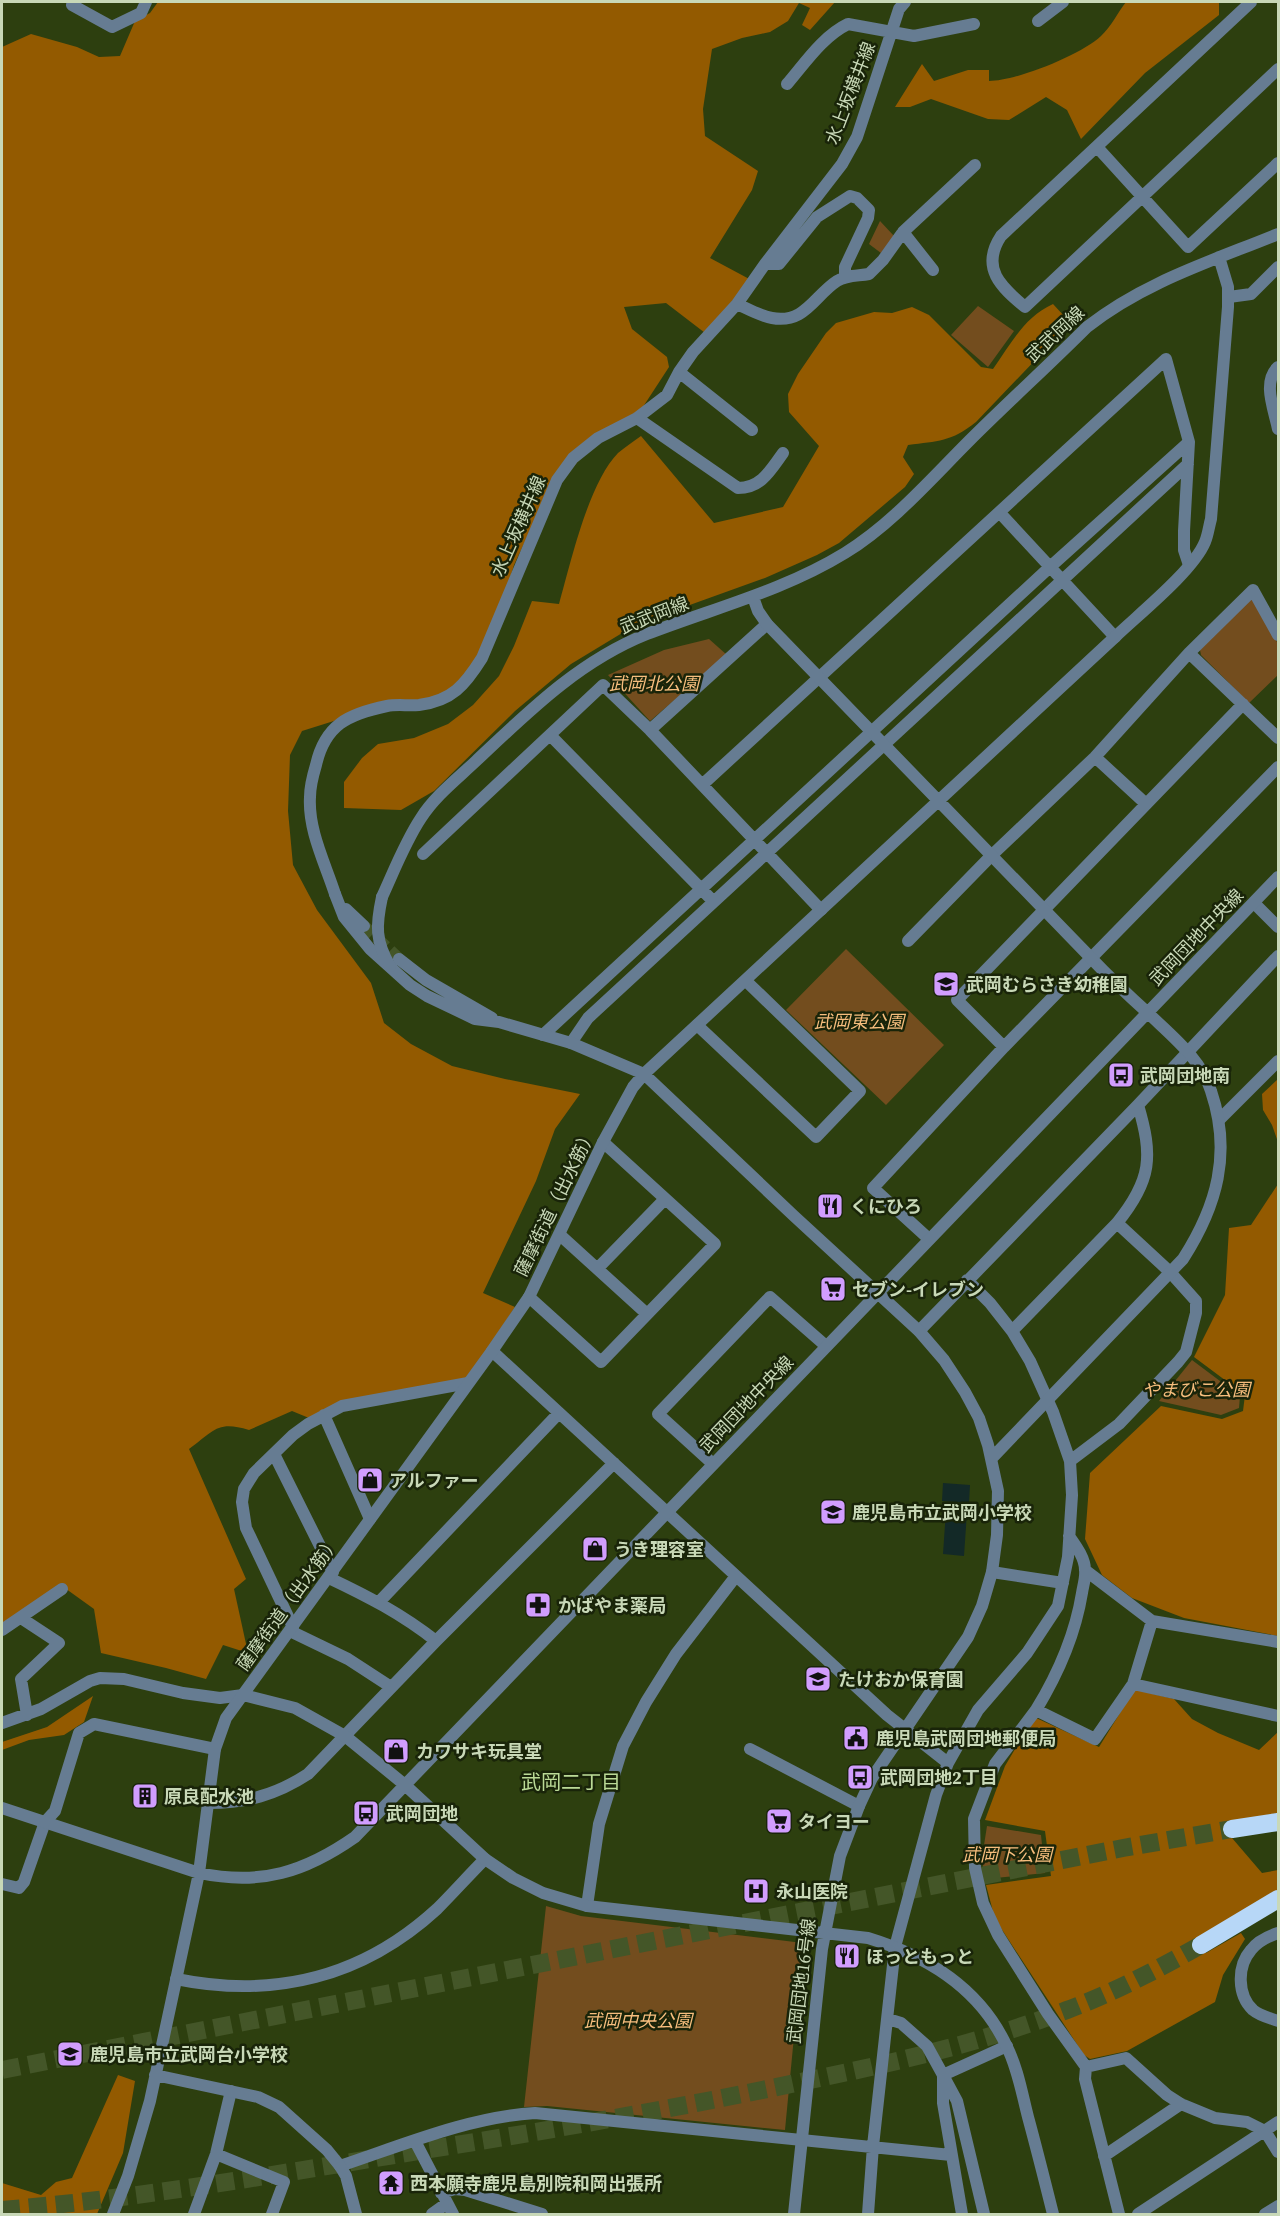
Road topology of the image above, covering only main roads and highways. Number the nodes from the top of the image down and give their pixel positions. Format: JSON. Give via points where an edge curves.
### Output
{"nodes":[{"id":1,"x":1278,"y":1822,"type":"edge"},
{"id":2,"x":1232,"y":1829,"type":"tunnel mouth"},
{"id":3,"x":1278,"y":1899,"type":"edge"},
{"id":4,"x":1201,"y":1945,"type":"tunnel mouth"}],
"edges":[{"from":1,"to":2,"type":"highway"},
{"from":3,"to":4,"type":"highway"}]}
